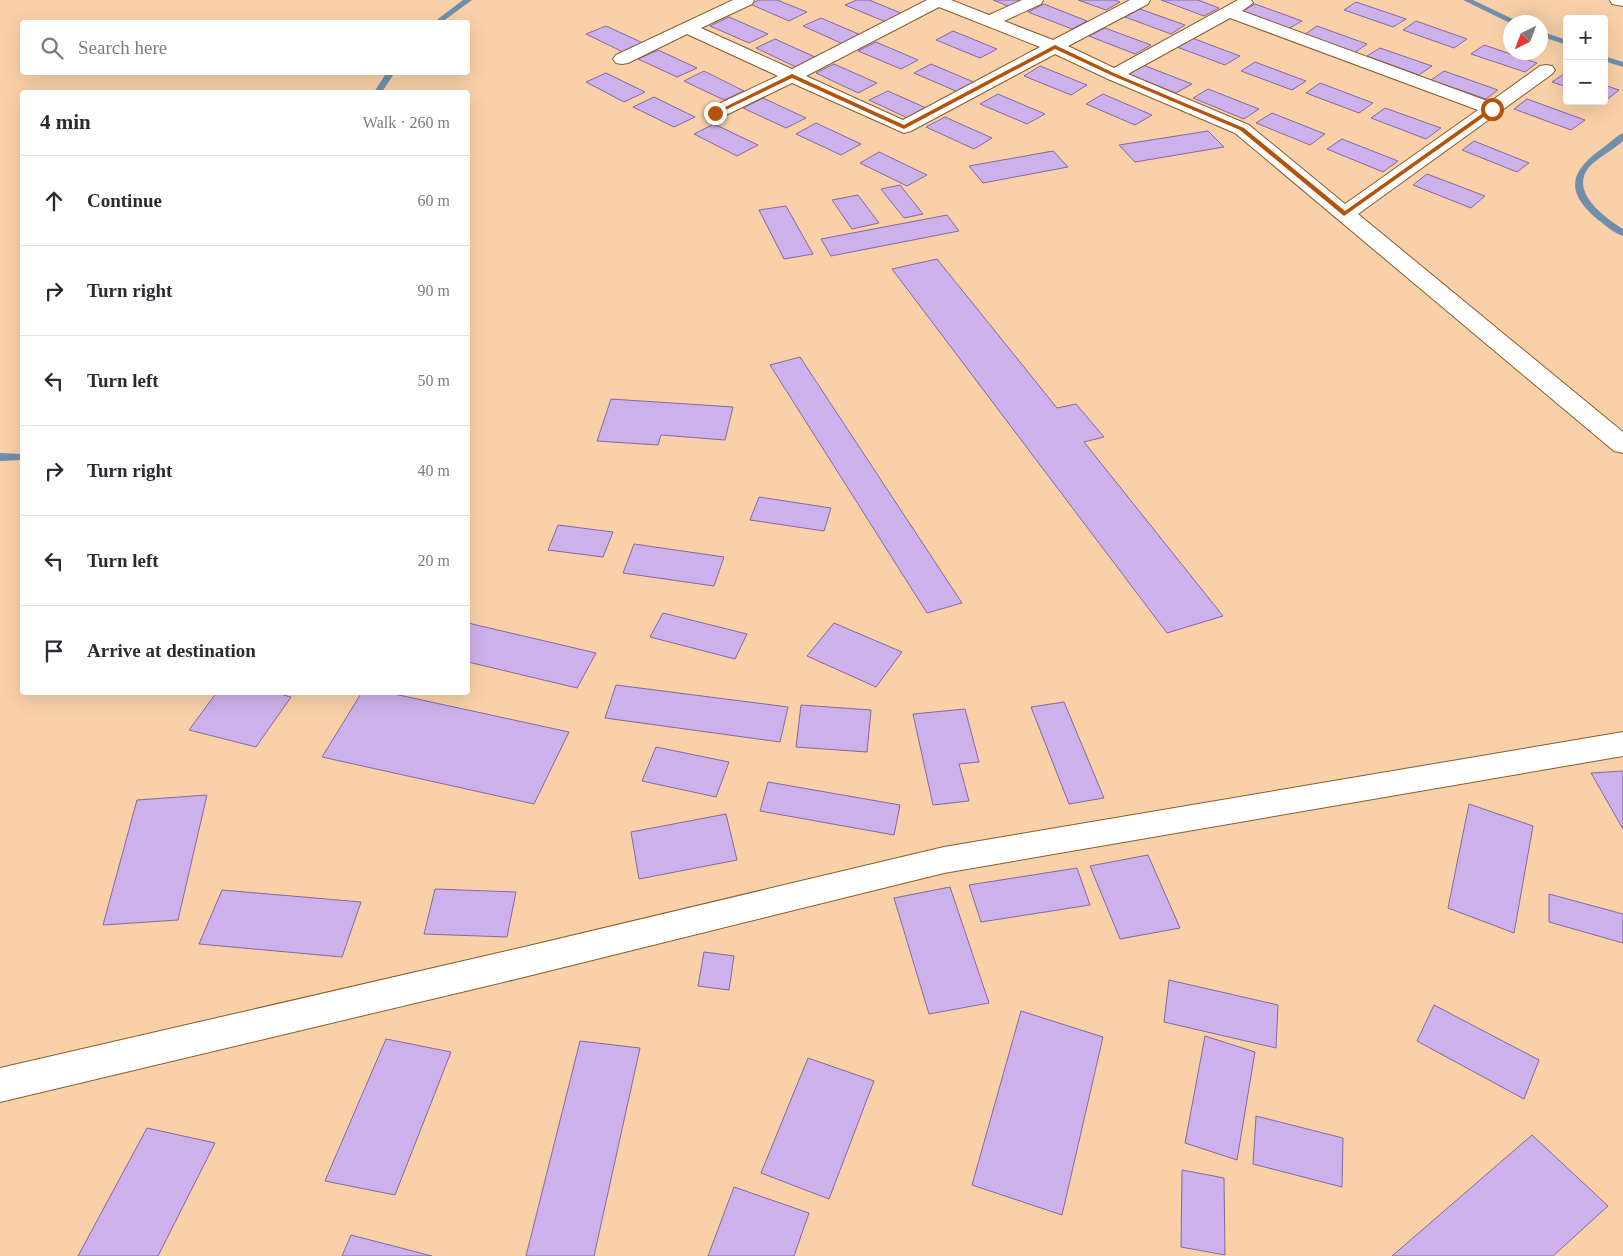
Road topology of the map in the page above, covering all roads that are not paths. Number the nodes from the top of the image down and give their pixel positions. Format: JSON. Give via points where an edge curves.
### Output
{"nodes":[{"id":1,"x":746,"y":0,"type":"edge"},
{"id":2,"x":937,"y":0,"type":"edge"},
{"id":3,"x":1035,"y":0,"type":"edge"},
{"id":4,"x":1142,"y":0,"type":"edge"},
{"id":5,"x":1251,"y":0,"type":"edge"},
{"id":6,"x":1618,"y":0,"type":"edge"},
{"id":7,"x":1623,"y":1,"type":"edge"},
{"id":8,"x":1228,"y":12,"type":"junction"},
{"id":9,"x":990,"y":22,"type":"junction"},
{"id":10,"x":687,"y":28,"type":"junction"},
{"id":11,"x":1055,"y":47,"type":"junction"},
{"id":12,"x":622,"y":59,"type":"dead end"},
{"id":13,"x":1546,"y":70,"type":"dead end"},
{"id":14,"x":1114,"y":75,"type":"junction"},
{"id":15,"x":792,"y":76,"type":"junction"},
{"id":16,"x":1492,"y":109,"type":"junction"},
{"id":17,"x":715,"y":113,"type":"dead end"},
{"id":18,"x":1344,"y":214,"type":"junction"},
{"id":19,"x":1623,"y":445,"type":"edge"},
{"id":20,"x":1623,"y":744,"type":"edge"},
{"id":21,"x":0,"y":1085,"type":"edge"}],
"edges":[{"from":1,"to":10,"type":"street"},
{"from":2,"to":9,"type":"street"},
{"from":2,"to":15,"type":"street"},
{"from":3,"to":9,"type":"street"},
{"from":4,"to":11,"type":"street"},
{"from":5,"to":8,"type":"street"},
{"from":6,"to":7,"type":"street"},
{"from":8,"to":14,"type":"street"},
{"from":8,"to":16,"type":"street"},
{"from":9,"to":11,"type":"street"},
{"from":10,"to":12,"type":"street"},
{"from":10,"to":15,"type":"street"},
{"from":11,"to":14,"type":"street"},
{"from":11,"to":15,"type":"street","via":[[904,127]]},
{"from":13,"to":16,"type":"street"},
{"from":14,"to":18,"type":"street","via":[[1242,129]]},
{"from":15,"to":17,"type":"street"},
{"from":16,"to":18,"type":"street"},
{"from":18,"to":19,"type":"street"},
{"from":20,"to":21,"type":"street","via":[[944,860]]}]}
